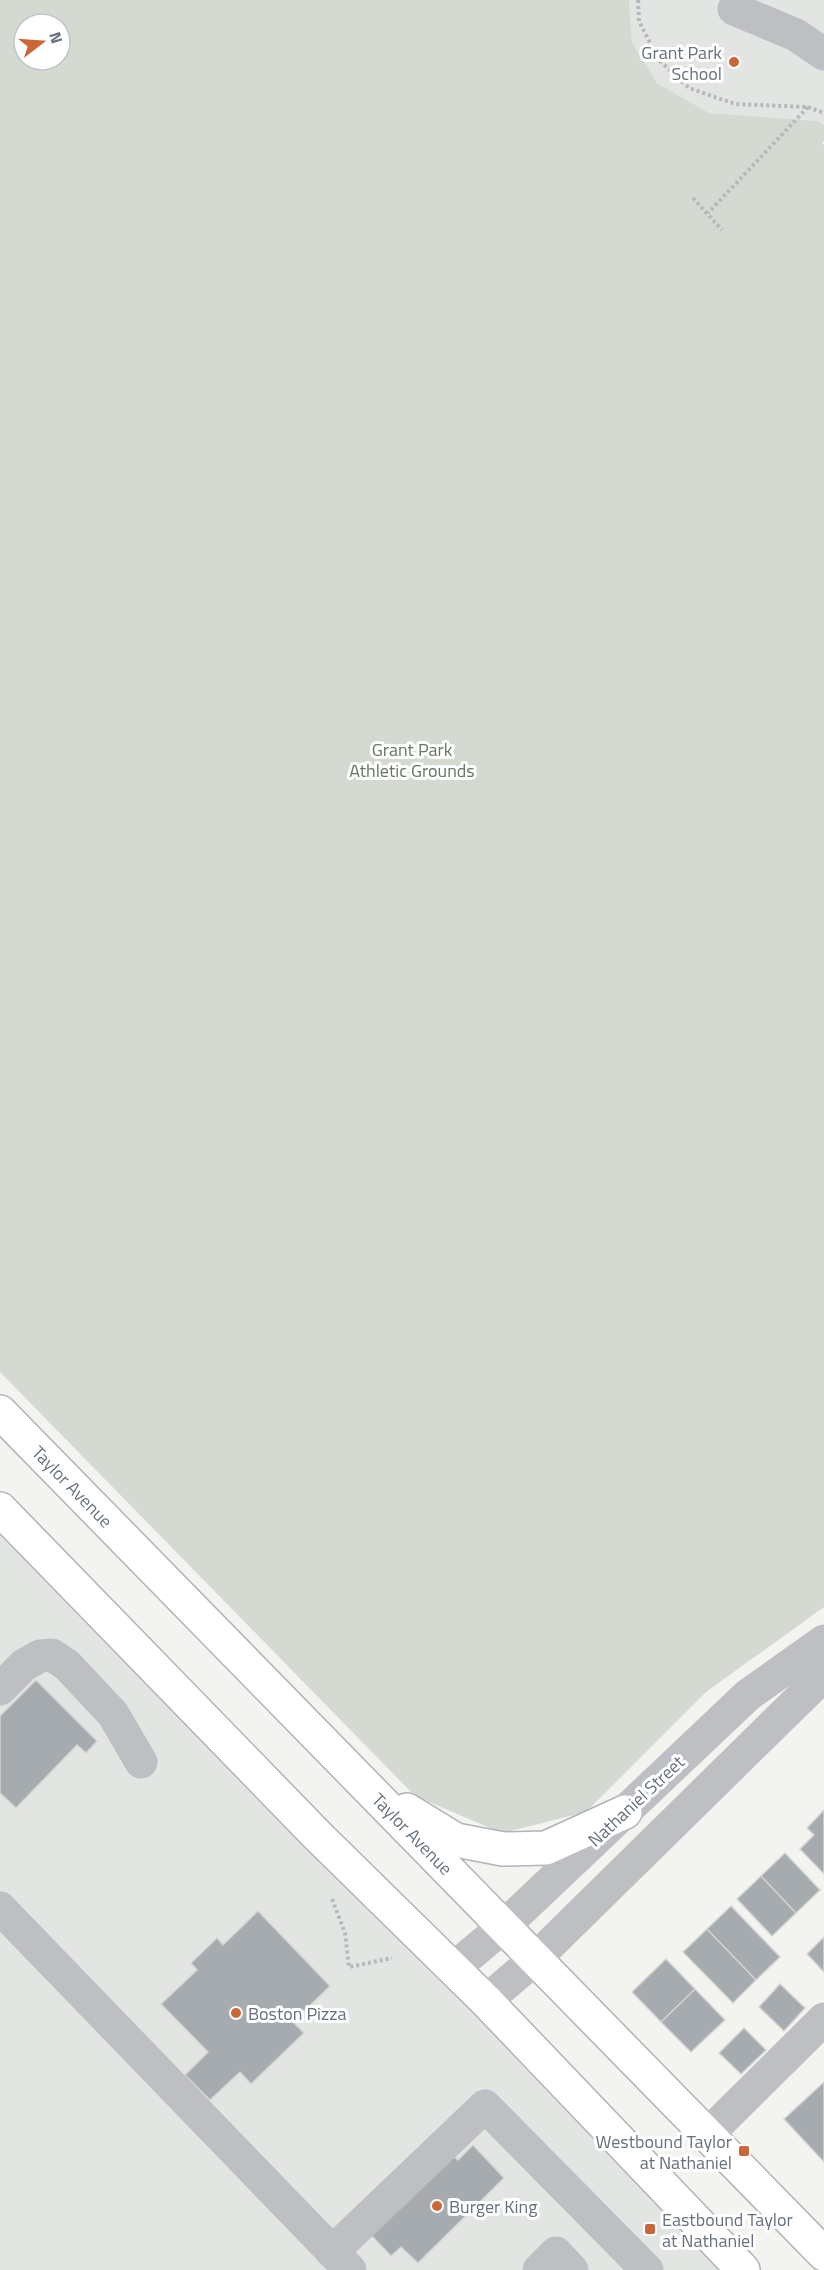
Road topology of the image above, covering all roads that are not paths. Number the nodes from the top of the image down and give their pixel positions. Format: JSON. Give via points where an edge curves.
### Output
{"nodes":[{"id":1,"x":734,"y":9,"type":"dead end"},
{"id":2,"x":824,"y":54,"type":"edge"},
{"id":3,"x":0,"y":1412,"type":"edge"},
{"id":4,"x":0,"y":1509,"type":"edge"},
{"id":5,"x":824,"y":1641,"type":"edge"},
{"id":6,"x":824,"y":1675,"type":"edge"},
{"id":7,"x":0,"y":1689,"type":"edge"},
{"id":8,"x":141,"y":1762,"type":"dead end"},
{"id":9,"x":365,"y":1784,"type":"junction"},
{"id":10,"x":625,"y":1812,"type":"junction"},
{"id":11,"x":0,"y":1908,"type":"edge"},
{"id":12,"x":503,"y":1927,"type":"junction"},
{"id":13,"x":535,"y":1959,"type":"junction"},
{"id":14,"x":453,"y":1968,"type":"junction"},
{"id":15,"x":486,"y":2001,"type":"junction"},
{"id":16,"x":824,"y":2019,"type":"edge"},
{"id":17,"x":708,"y":2134,"type":"junction"},
{"id":18,"x":824,"y":2254,"type":"edge"},
{"id":19,"x":341,"y":2261,"type":"edge"},
{"id":20,"x":539,"y":2270,"type":"edge"},
{"id":21,"x":572,"y":2270,"type":"edge"},
{"id":22,"x":647,"y":2270,"type":"edge"},
{"id":23,"x":743,"y":2270,"type":"edge"}],
"edges":[{"from":1,"to":2,"type":"street","via":[[796,35]]},
{"from":3,"to":9,"type":"main road","name":"Taylor Avenue"},
{"from":4,"to":14,"type":"main road","via":[[317,1835]]},
{"from":5,"to":10,"type":"street","name":"Nathaniel Street","via":[[748,1695]]},
{"from":6,"to":13,"type":"street"},
{"from":7,"to":8,"type":"street","via":[[24,1665],[52,1654],[113,1714]]},
{"from":9,"to":10,"type":"main road","via":[[456,1839],[503,1849],[546,1848]]},
{"from":9,"to":12,"type":"main road","name":"Taylor Avenue"},
{"from":10,"to":12,"type":"street","name":"Nathaniel Street"},
{"from":11,"to":19,"type":"street"},
{"from":12,"to":13,"type":"main road","name":"Taylor Avenue"},
{"from":12,"to":14,"type":"street","name":"Nathaniel Street"},
{"from":13,"to":15,"type":"street"},
{"from":13,"to":17,"type":"main road","name":"Taylor Avenue"},
{"from":14,"to":15,"type":"main road"},
{"from":15,"to":23,"type":"main road"},
{"from":16,"to":17,"type":"street"},
{"from":17,"to":18,"type":"main road","name":"Taylor Avenue"},
{"from":19,"to":22,"type":"street","via":[[485,2106]]},
{"from":20,"to":21,"type":"street","via":[[556,2253]]}]}
